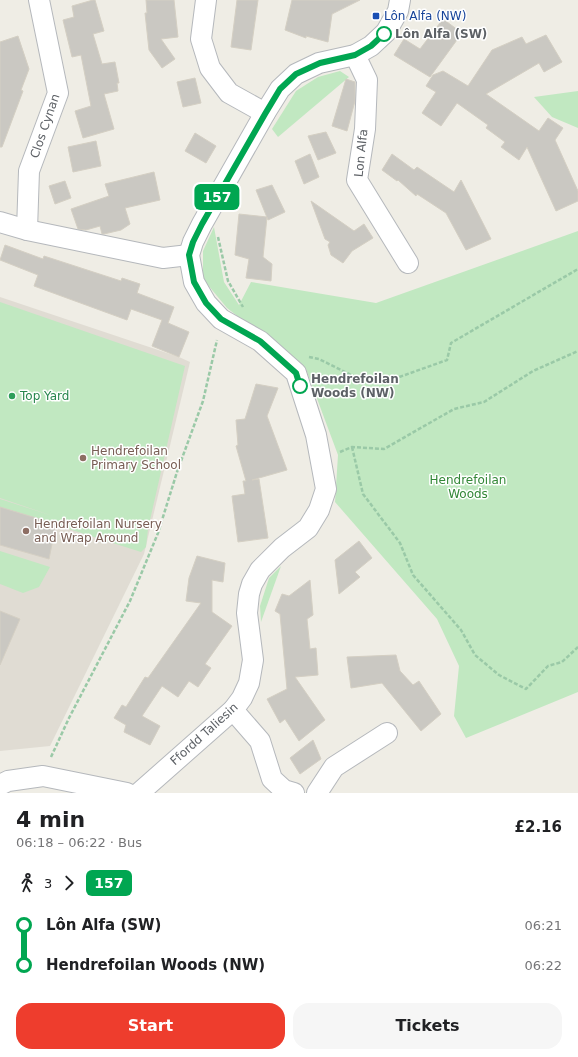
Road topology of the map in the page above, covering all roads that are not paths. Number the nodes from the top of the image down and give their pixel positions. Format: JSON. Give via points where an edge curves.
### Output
{"nodes":[{"id":1,"x":38,"y":0,"type":"edge"},
{"id":2,"x":206,"y":0,"type":"edge"},
{"id":3,"x":400,"y":0,"type":"edge"},
{"id":4,"x":355,"y":55,"type":"junction"},
{"id":5,"x":265,"y":114,"type":"junction"},
{"id":6,"x":0,"y":222,"type":"edge"},
{"id":7,"x":27,"y":230,"type":"junction"},
{"id":8,"x":189,"y":255,"type":"junction"},
{"id":9,"x":408,"y":263,"type":"dead end"},
{"id":10,"x":233,"y":710,"type":"junction"},
{"id":11,"x":387,"y":732,"type":"dead end"},
{"id":12,"x":0,"y":785,"type":"edge"},
{"id":13,"x":127,"y":793,"type":"edge"},
{"id":14,"x":139,"y":793,"type":"edge"},
{"id":15,"x":294,"y":793,"type":"edge"},
{"id":16,"x":317,"y":793,"type":"edge"}],
"edges":[{"from":1,"to":7,"type":"street","name":"Clos Cynan","via":[[58,93],[29,172]]},
{"from":2,"to":5,"type":"street","via":[[201,39],[210,68],[229,94]]},
{"from":3,"to":4,"type":"street","via":[[398,11],[386,32],[371,46]]},
{"from":4,"to":5,"type":"street","via":[[320,63],[296,74],[280,89]]},
{"from":4,"to":9,"type":"street","name":"Lon Alfa","via":[[366,80],[364,129],[357,180]]},
{"from":5,"to":8,"type":"street","via":[[211,208]]},
{"from":6,"to":7,"type":"street"},
{"from":7,"to":8,"type":"street","via":[[163,258]]},
{"from":8,"to":10,"type":"street","name":"Ffordd Taliesin","via":[[194,282],[206,303],[221,319],[260,341],[296,373],[316,435],[326,489],[319,510],[308,528],[282,548],[260,570],[252,584],[248,613],[253,660],[250,683]]},
{"from":10,"to":14,"type":"street","name":"Ffordd Taliesin"},
{"from":10,"to":15,"type":"street","via":[[260,741],[272,779],[284,790]]},
{"from":11,"to":16,"type":"street","via":[[334,767]]},
{"from":12,"to":13,"type":"street","via":[[8,781],[42,776]]}]}
